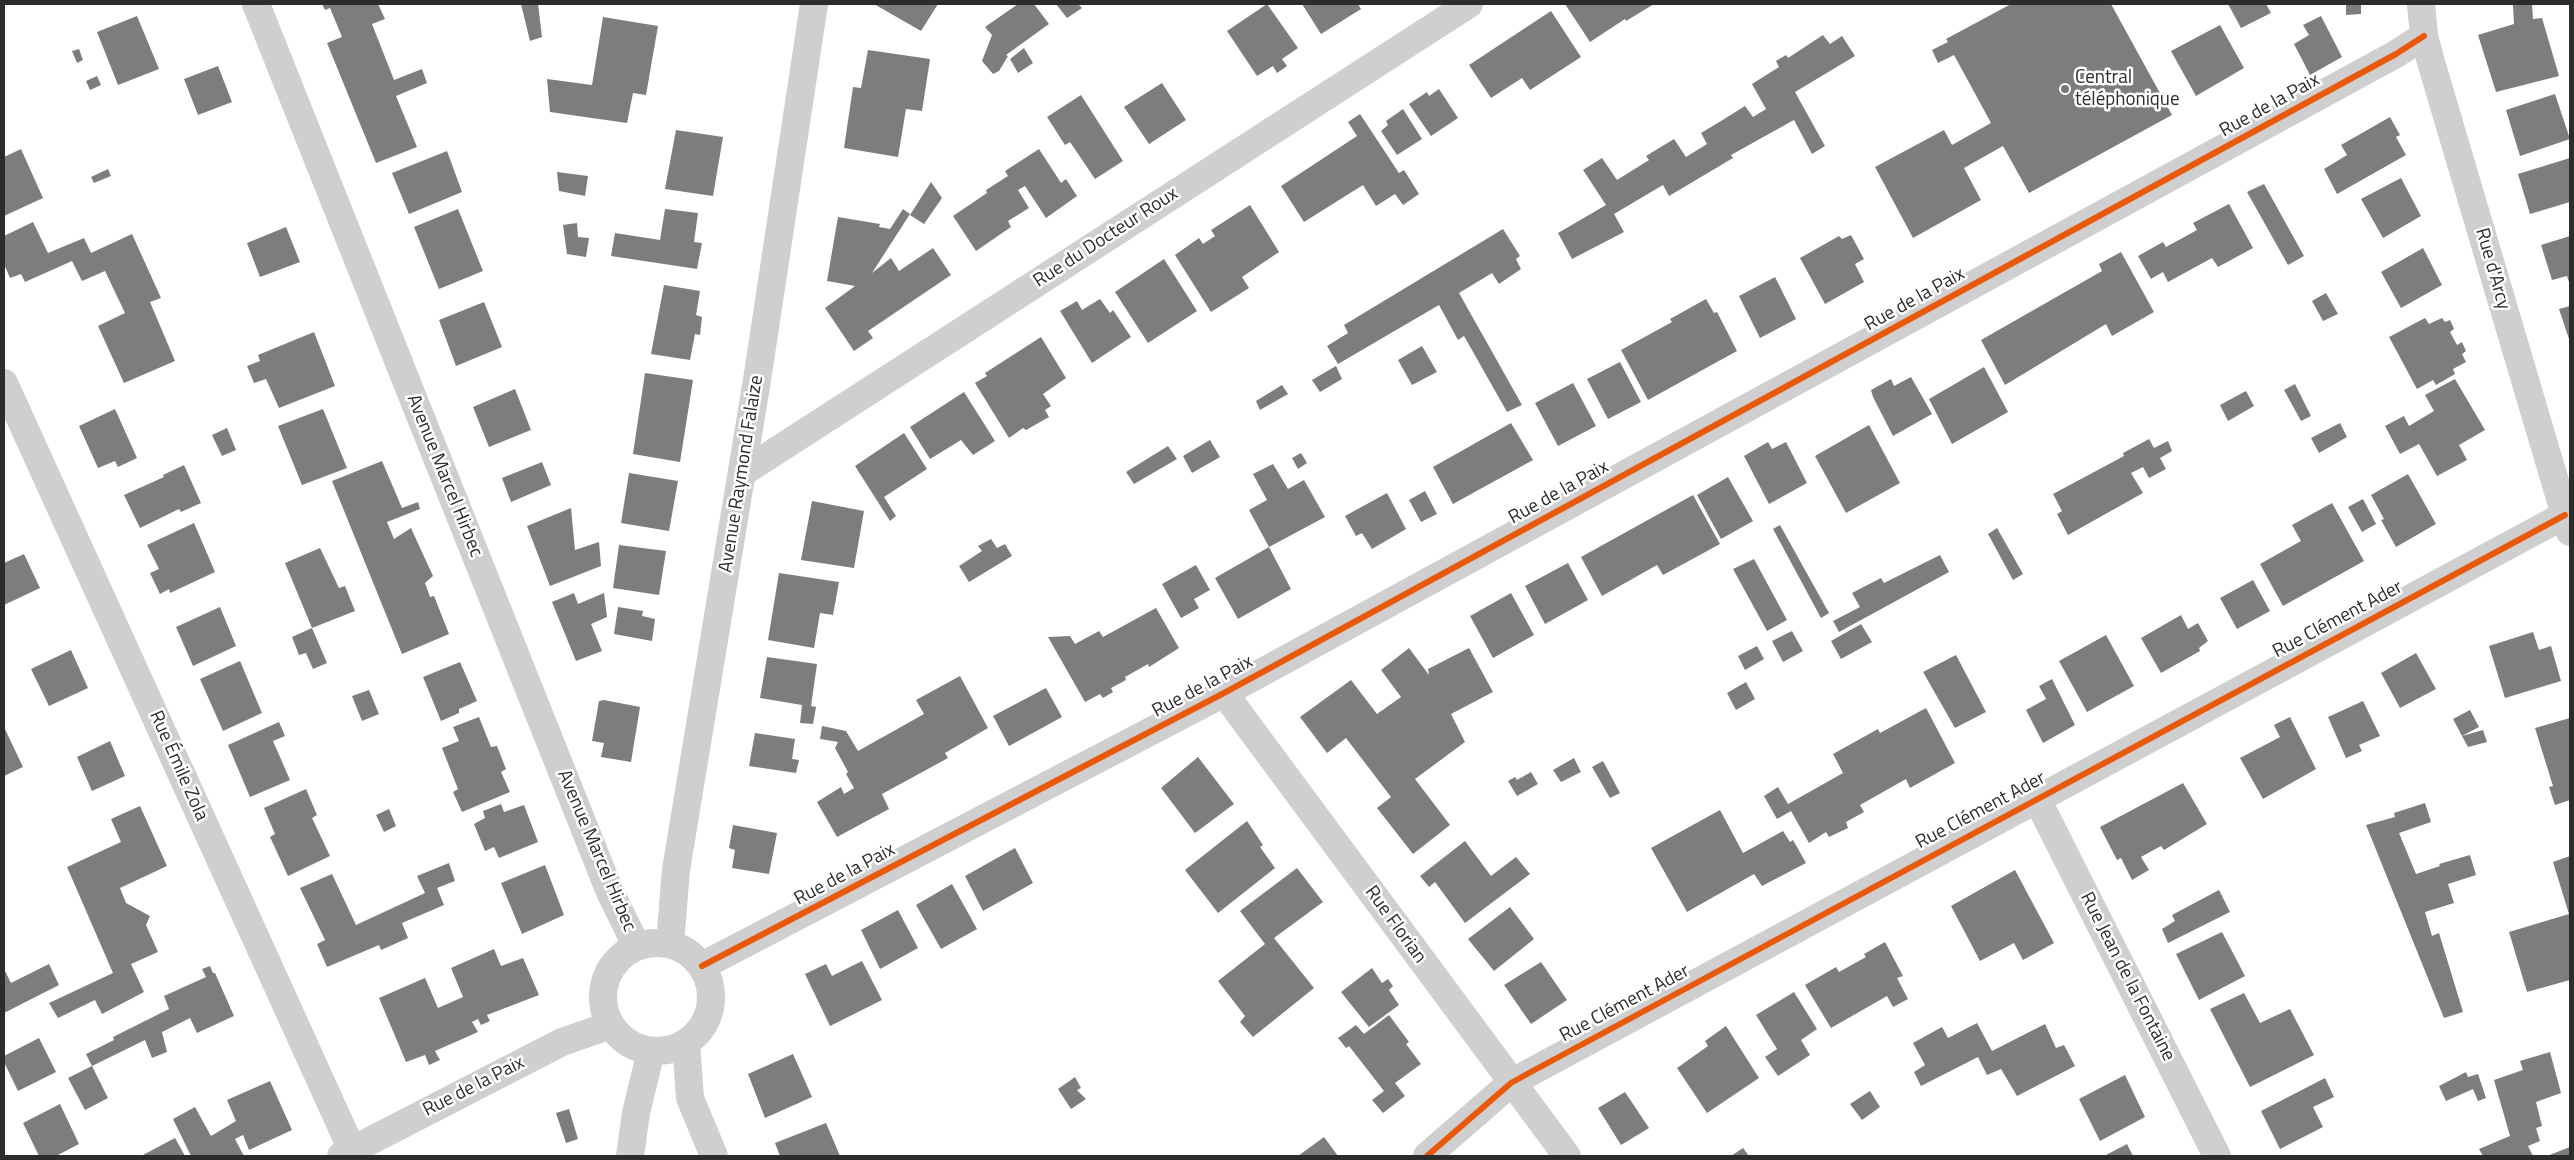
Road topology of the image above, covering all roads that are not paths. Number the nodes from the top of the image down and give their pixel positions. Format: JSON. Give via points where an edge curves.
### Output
{"nodes":[{"id":1,"x":256,"y":4,"type":"edge"},
{"id":2,"x":814,"y":4,"type":"edge"},
{"id":3,"x":1469,"y":4,"type":"edge"},
{"id":4,"x":2421,"y":4,"type":"edge"},
{"id":5,"x":2424,"y":36,"type":"junction"},
{"id":6,"x":4,"y":383,"type":"edge"},
{"id":7,"x":742,"y":473,"type":"junction"},
{"id":8,"x":2568,"y":524,"type":"edge"},
{"id":9,"x":1224,"y":693,"type":"junction"},
{"id":10,"x":2037,"y":798,"type":"junction"},
{"id":11,"x":670,"y":944,"type":"junction"},
{"id":12,"x":637,"y":946,"type":"junction"},
{"id":13,"x":702,"y":966,"type":"junction"},
{"id":14,"x":611,"y":1025,"type":"junction"},
{"id":15,"x":686,"y":1043,"type":"junction"},
{"id":16,"x":651,"y":1051,"type":"junction"},
{"id":17,"x":1511,"y":1083,"type":"junction"},
{"id":18,"x":346,"y":1153,"type":"edge"},
{"id":19,"x":630,"y":1156,"type":"edge"},
{"id":20,"x":714,"y":1156,"type":"edge"},
{"id":21,"x":1427,"y":1156,"type":"edge"},
{"id":22,"x":1567,"y":1156,"type":"edge"},
{"id":23,"x":2216,"y":1156,"type":"edge"}],
"edges":[{"from":1,"to":12,"type":"street","name":"Avenue Marcel Hirbec","via":[[610,892]]},
{"from":2,"to":7,"type":"street","name":"Avenue Raymond Falaize"},
{"from":3,"to":7,"type":"street","name":"Rue du Docteur Roux"},
{"from":4,"to":5,"type":"street","name":"Rue d'Arcy"},
{"from":5,"to":8,"type":"street","name":"Rue d'Arcy"},
{"from":5,"to":9,"type":"street","name":"Rue de la Paix"},
{"from":6,"to":18,"type":"street","name":"Rue Émile Zola"},
{"from":7,"to":11,"type":"street","name":"Avenue Raymond Falaize","via":[[676,870]]},
{"from":8,"to":10,"type":"street","name":"Rue Clément Ader"},
{"from":9,"to":13,"type":"street","name":"Rue de la Paix"},
{"from":9,"to":17,"type":"street","name":"Rue Florian"},
{"from":10,"to":17,"type":"street","name":"Rue Clément Ader"},
{"from":10,"to":23,"type":"street","name":"Rue Jean de la Fontaine"},
{"from":11,"to":12,"type":"street"},
{"from":11,"to":13,"type":"street","via":[[683,949]]},
{"from":12,"to":14,"type":"street","via":[[618,960],[606,980],[604,1011]]},
{"from":13,"to":15,"type":"street","via":[[710,982],[712,1000],[699,1032]]},
{"from":14,"to":16,"type":"street","via":[[621,1038]]},
{"from":14,"to":18,"type":"street","name":"Rue de la Paix","via":[[562,1042]]},
{"from":15,"to":16,"type":"street","via":[[669,1050]]},
{"from":15,"to":20,"type":"street","via":[[690,1098]]},
{"from":16,"to":19,"type":"street","via":[[636,1113]]},
{"from":17,"to":21,"type":"street","name":"Rue Clément Ader"},
{"from":17,"to":22,"type":"street","name":"Rue Florian"}]}
